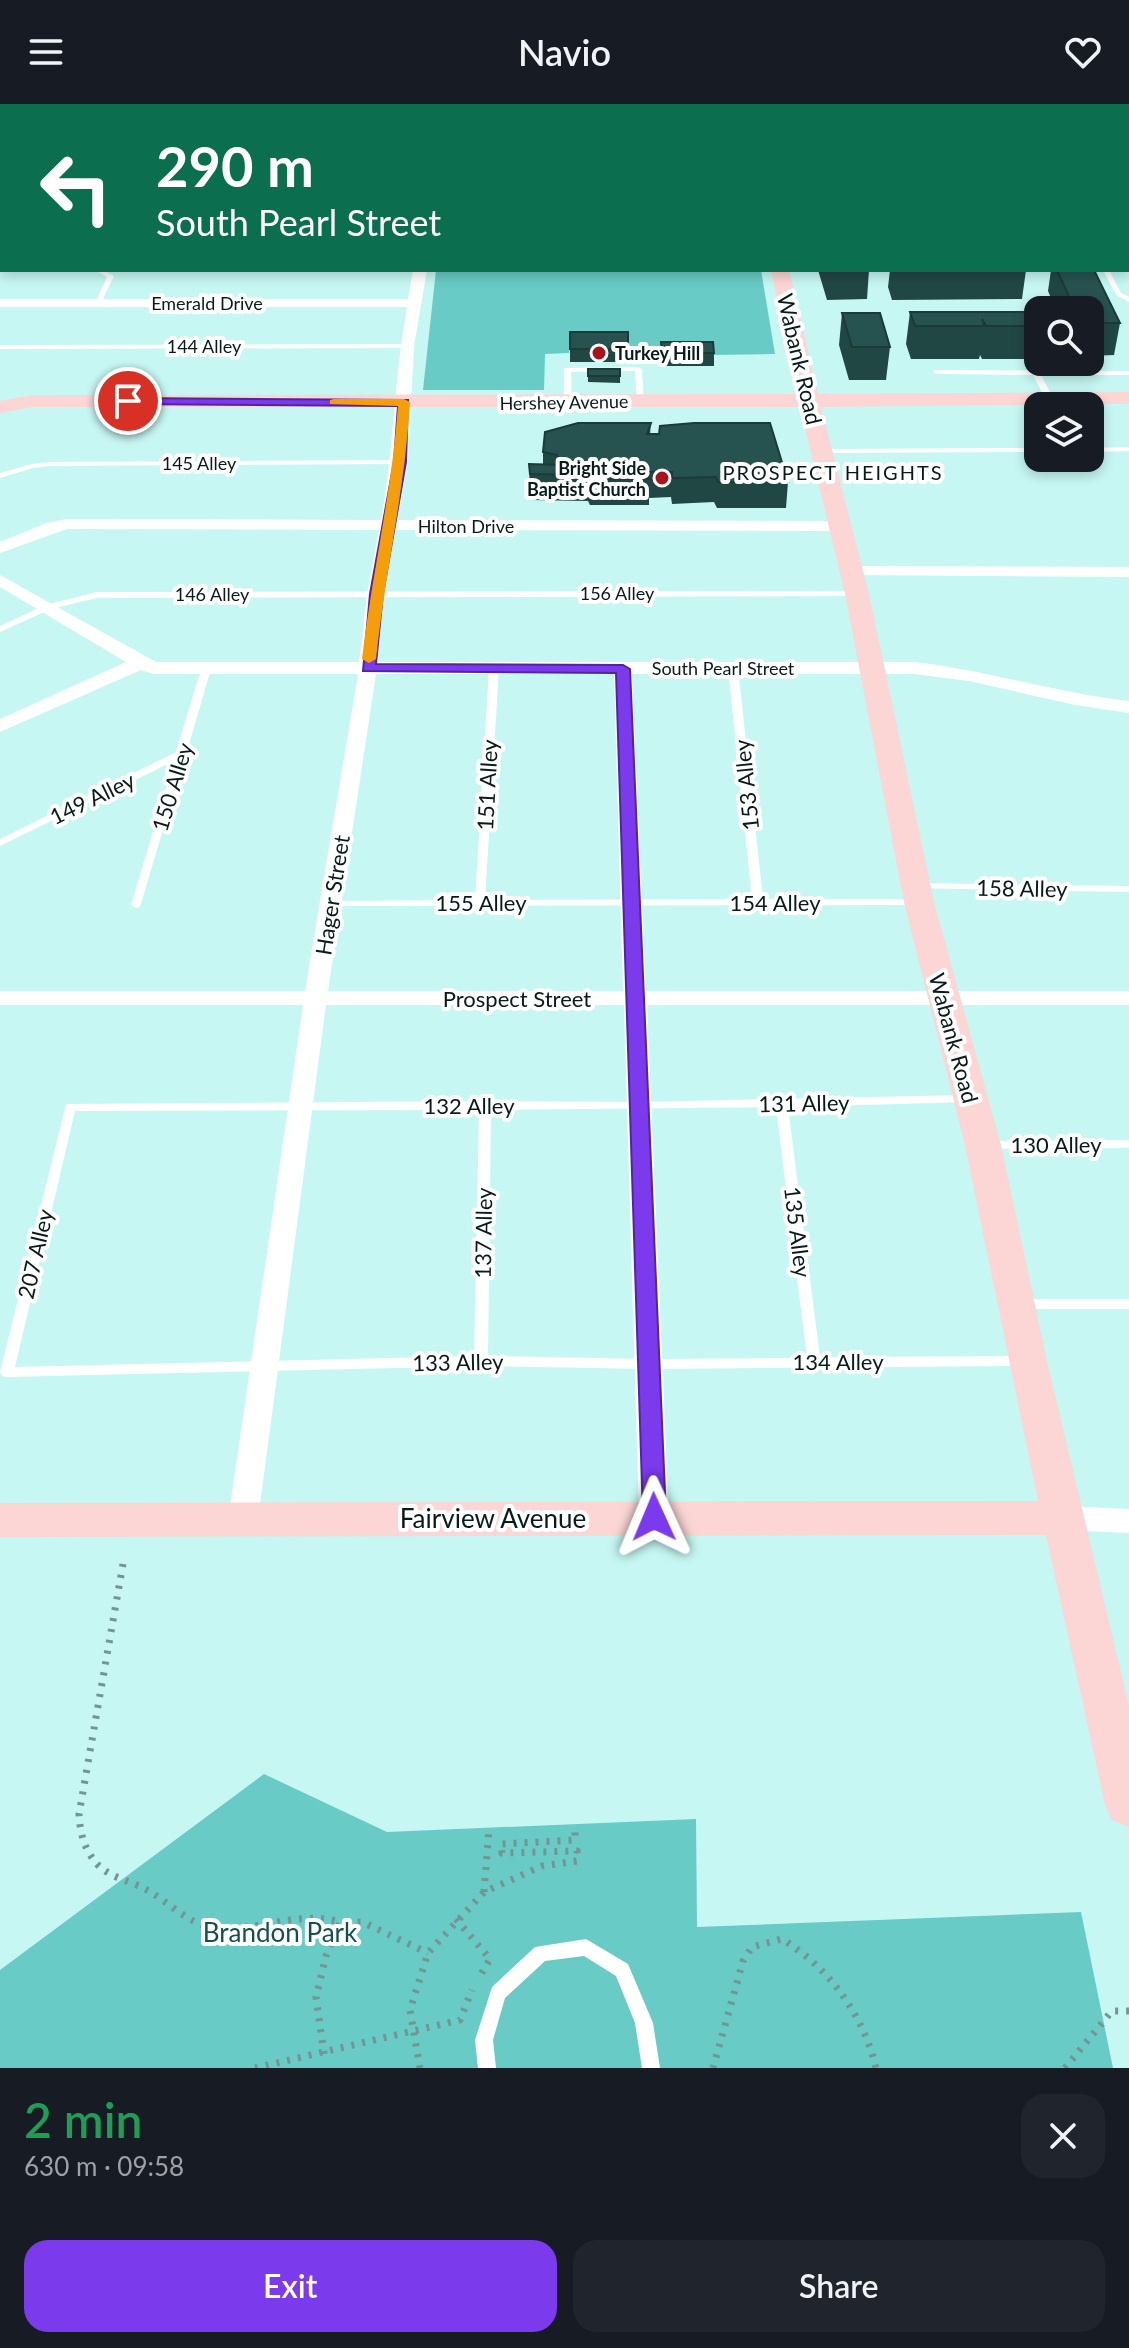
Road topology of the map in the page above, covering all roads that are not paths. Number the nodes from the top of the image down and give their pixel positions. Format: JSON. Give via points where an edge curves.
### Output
{"nodes":[{"id":1,"x":102,"y":272,"type":"edge"},
{"id":2,"x":420,"y":272,"type":"edge"},
{"id":3,"x":780,"y":272,"type":"edge"},
{"id":4,"x":1107,"y":272,"type":"edge"},
{"id":5,"x":1129,"y":300,"type":"edge"},
{"id":6,"x":0,"y":303,"type":"edge"},
{"id":7,"x":98,"y":303,"type":"junction"},
{"id":8,"x":414,"y":303,"type":"junction"},
{"id":9,"x":407,"y":346,"type":"junction"},
{"id":10,"x":0,"y":347,"type":"edge"},
{"id":11,"x":937,"y":372,"type":"dead end"},
{"id":12,"x":1024,"y":373,"type":"edge"},
{"id":13,"x":1104,"y":373,"type":"edge"},
{"id":14,"x":1129,"y":373,"type":"edge"},
{"id":15,"x":810,"y":398,"type":"junction"},
{"id":16,"x":1024,"y":398,"type":"edge"},
{"id":17,"x":1104,"y":398,"type":"edge"},
{"id":18,"x":1129,"y":398,"type":"edge"},
{"id":19,"x":641,"y":401,"type":"junction"},
{"id":20,"x":404,"y":402,"type":"junction"},
{"id":21,"x":568,"y":402,"type":"junction"},
{"id":22,"x":0,"y":407,"type":"edge"},
{"id":23,"x":1129,"y":449,"type":"edge"},
{"id":24,"x":1024,"y":450,"type":"edge"},
{"id":25,"x":1104,"y":450,"type":"edge"},
{"id":26,"x":820,"y":451,"type":"junction"},
{"id":27,"x":400,"y":462,"type":"junction"},
{"id":28,"x":0,"y":476,"type":"edge"},
{"id":29,"x":388,"y":525,"type":"junction"},
{"id":30,"x":840,"y":526,"type":"junction"},
{"id":31,"x":0,"y":548,"type":"edge"},
{"id":32,"x":1129,"y":572,"type":"edge"},
{"id":33,"x":0,"y":580,"type":"edge"},
{"id":34,"x":854,"y":582,"type":"junction"},
{"id":35,"x":376,"y":594,"type":"junction"},
{"id":36,"x":48,"y":607,"type":"junction"},
{"id":37,"x":0,"y":629,"type":"edge"},
{"id":38,"x":140,"y":663,"type":"junction"},
{"id":39,"x":368,"y":668,"type":"junction"},
{"id":40,"x":494,"y":668,"type":"junction"},
{"id":41,"x":733,"y":668,"type":"junction"},
{"id":42,"x":873,"y":668,"type":"junction"},
{"id":43,"x":206,"y":669,"type":"junction"},
{"id":44,"x":623,"y":669,"type":"junction"},
{"id":45,"x":1129,"y":707,"type":"edge"},
{"id":46,"x":0,"y":726,"type":"edge"},
{"id":47,"x":183,"y":753,"type":"junction"},
{"id":48,"x":0,"y":843,"type":"edge"},
{"id":49,"x":1129,"y":889,"type":"edge"},
{"id":50,"x":918,"y":894,"type":"junction"},
{"id":51,"x":480,"y":901,"type":"junction"},
{"id":52,"x":758,"y":901,"type":"junction"},
{"id":53,"x":632,"y":903,"type":"junction"},
{"id":54,"x":329,"y":904,"type":"junction"},
{"id":55,"x":136,"y":905,"type":"dead end"},
{"id":56,"x":0,"y":998,"type":"edge"},
{"id":57,"x":316,"y":998,"type":"junction"},
{"id":58,"x":1129,"y":998,"type":"edge"},
{"id":59,"x":634,"y":999,"type":"junction"},
{"id":60,"x":944,"y":999,"type":"junction"},
{"id":61,"x":970,"y":1099,"type":"junction"},
{"id":62,"x":300,"y":1104,"type":"junction"},
{"id":63,"x":782,"y":1104,"type":"junction"},
{"id":64,"x":485,"y":1105,"type":"junction"},
{"id":65,"x":638,"y":1106,"type":"junction"},
{"id":66,"x":1129,"y":1144,"type":"edge"},
{"id":67,"x":983,"y":1145,"type":"junction"},
{"id":68,"x":1015,"y":1304,"type":"junction"},
{"id":69,"x":1129,"y":1304,"type":"edge"},
{"id":70,"x":481,"y":1361,"type":"junction"},
{"id":71,"x":814,"y":1361,"type":"junction"},
{"id":72,"x":1027,"y":1361,"type":"junction"},
{"id":73,"x":649,"y":1364,"type":"junction"},
{"id":74,"x":267,"y":1366,"type":"junction"},
{"id":75,"x":654,"y":1517,"type":"junction"},
{"id":76,"x":1065,"y":1518,"type":"junction"},
{"id":77,"x":0,"y":1520,"type":"edge"},
{"id":78,"x":243,"y":1520,"type":"junction"},
{"id":79,"x":1129,"y":1521,"type":"edge"},
{"id":80,"x":1129,"y":1805,"type":"edge"},
{"id":81,"x":487,"y":2068,"type":"edge"},
{"id":82,"x":651,"y":2068,"type":"edge"}],
"edges":[{"from":1,"to":7,"type":"lane","via":[[111,276]]},
{"from":2,"to":8,"type":"street","name":"Hager Street"},
{"from":3,"to":15,"type":"street","name":"Wabank Road"},
{"from":4,"to":5,"type":"lane","via":[[1118,294]]},
{"from":6,"to":7,"type":"street","name":"Emerald Drive"},
{"from":7,"to":8,"type":"street","name":"Emerald Drive"},
{"from":8,"to":9,"type":"street","name":"Hager Street"},
{"from":9,"to":10,"type":"lane","name":"144 Alley"},
{"from":9,"to":20,"type":"street","name":"Hager Street"},
{"from":11,"to":12,"type":"lane"},
{"from":13,"to":14,"type":"lane"},
{"from":15,"to":16,"type":"street","name":"Hershey Avenue"},
{"from":15,"to":19,"type":"street","name":"Hershey Avenue"},
{"from":15,"to":26,"type":"street","name":"Wabank Road"},
{"from":17,"to":18,"type":"street","name":"Hershey Avenue"},
{"from":19,"to":21,"type":"street","name":"Hershey Avenue"},
{"from":19,"to":21,"type":"lane","via":[[638,369],[567,370]]},
{"from":20,"to":21,"type":"street","name":"Hershey Avenue"},
{"from":20,"to":22,"type":"street","name":"Hershey Avenue","via":[[32,401]]},
{"from":20,"to":27,"type":"street","name":"Hager Street"},
{"from":23,"to":25,"type":"lane"},
{"from":24,"to":26,"type":"lane"},
{"from":26,"to":30,"type":"street","name":"Wabank Road"},
{"from":27,"to":28,"type":"lane","name":"145 Alley","via":[[50,464]]},
{"from":27,"to":29,"type":"street","name":"Hager Street"},
{"from":29,"to":30,"type":"street","name":"Hilton Drive"},
{"from":29,"to":31,"type":"street","name":"Hilton Drive","via":[[67,524]]},
{"from":29,"to":35,"type":"street","name":"Hager Street"},
{"from":30,"to":34,"type":"street","name":"Wabank Road"},
{"from":32,"to":34,"type":"street"},
{"from":33,"to":36,"type":"street","name":"South Pearl Street"},
{"from":34,"to":35,"type":"lane","name":"156 Alley"},
{"from":34,"to":42,"type":"street","name":"Wabank Road"},
{"from":35,"to":36,"type":"lane","name":"146 Alley","via":[[97,595]]},
{"from":35,"to":39,"type":"street","name":"Hager Street"},
{"from":36,"to":37,"type":"lane","name":"146 Alley"},
{"from":36,"to":38,"type":"street","name":"South Pearl Street"},
{"from":38,"to":43,"type":"street","name":"South Pearl Street"},
{"from":38,"to":46,"type":"street"},
{"from":39,"to":40,"type":"street","name":"South Pearl Street"},
{"from":39,"to":43,"type":"street","name":"South Pearl Street"},
{"from":39,"to":54,"type":"street","name":"Hager Street"},
{"from":40,"to":44,"type":"street","name":"South Pearl Street"},
{"from":40,"to":51,"type":"lane","name":"151 Alley"},
{"from":41,"to":42,"type":"street","name":"South Pearl Street"},
{"from":41,"to":44,"type":"street","name":"South Pearl Street"},
{"from":41,"to":52,"type":"lane","name":"153 Alley"},
{"from":42,"to":45,"type":"street","name":"South Pearl Street","via":[[956,671]]},
{"from":42,"to":50,"type":"street","name":"Wabank Road"},
{"from":43,"to":47,"type":"lane","name":"150 Alley"},
{"from":44,"to":53,"type":"street"},
{"from":47,"to":48,"type":"lane","name":"149 Alley"},
{"from":47,"to":55,"type":"lane","name":"150 Alley"},
{"from":49,"to":50,"type":"lane","name":"158 Alley"},
{"from":50,"to":52,"type":"lane","name":"154 Alley"},
{"from":50,"to":60,"type":"street","name":"Wabank Road"},
{"from":51,"to":53,"type":"lane","name":"155 Alley"},
{"from":51,"to":54,"type":"lane","name":"155 Alley"},
{"from":52,"to":53,"type":"lane","name":"154 Alley"},
{"from":53,"to":59,"type":"street"},
{"from":54,"to":57,"type":"street","name":"Hager Street"},
{"from":56,"to":57,"type":"street","name":"Prospect Street"},
{"from":57,"to":59,"type":"street","name":"Prospect Street"},
{"from":57,"to":62,"type":"street","name":"Hager Street"},
{"from":58,"to":60,"type":"street","name":"Prospect Street"},
{"from":59,"to":60,"type":"street","name":"Prospect Street"},
{"from":59,"to":65,"type":"street"},
{"from":60,"to":61,"type":"street","name":"Wabank Road"},
{"from":61,"to":63,"type":"lane","name":"131 Alley"},
{"from":61,"to":67,"type":"street","name":"Wabank Road"},
{"from":62,"to":64,"type":"lane","name":"132 Alley"},
{"from":62,"to":74,"type":"street","name":"Hager Street"},
{"from":62,"to":74,"type":"lane","name":"207 Alley","via":[[70,1107],[7,1372]]},
{"from":63,"to":65,"type":"lane","name":"131 Alley"},
{"from":63,"to":71,"type":"lane","name":"135 Alley"},
{"from":64,"to":65,"type":"lane","name":"132 Alley"},
{"from":64,"to":70,"type":"lane","name":"137 Alley"},
{"from":65,"to":73,"type":"street"},
{"from":66,"to":67,"type":"lane","name":"130 Alley"},
{"from":67,"to":68,"type":"street","name":"Wabank Road"},
{"from":68,"to":69,"type":"lane"},
{"from":68,"to":72,"type":"street","name":"Wabank Road"},
{"from":70,"to":73,"type":"lane","name":"133 Alley"},
{"from":70,"to":74,"type":"lane","name":"133 Alley"},
{"from":71,"to":72,"type":"lane","name":"134 Alley"},
{"from":71,"to":73,"type":"lane","name":"134 Alley"},
{"from":72,"to":76,"type":"street","name":"Wabank Road"},
{"from":73,"to":75,"type":"street"},
{"from":74,"to":78,"type":"street","name":"Hager Street"},
{"from":75,"to":76,"type":"street","name":"Fairview Avenue"},
{"from":75,"to":78,"type":"street","name":"Fairview Avenue"},
{"from":76,"to":79,"type":"street","name":"Fairview Avenue"},
{"from":76,"to":80,"type":"street","name":"Wabank Road"},
{"from":77,"to":78,"type":"street","name":"Fairview Avenue"},
{"from":81,"to":82,"type":"lane","via":[[484,2040],[498,1993],[541,1953],[586,1947],[622,1970],[644,2023]]}]}
